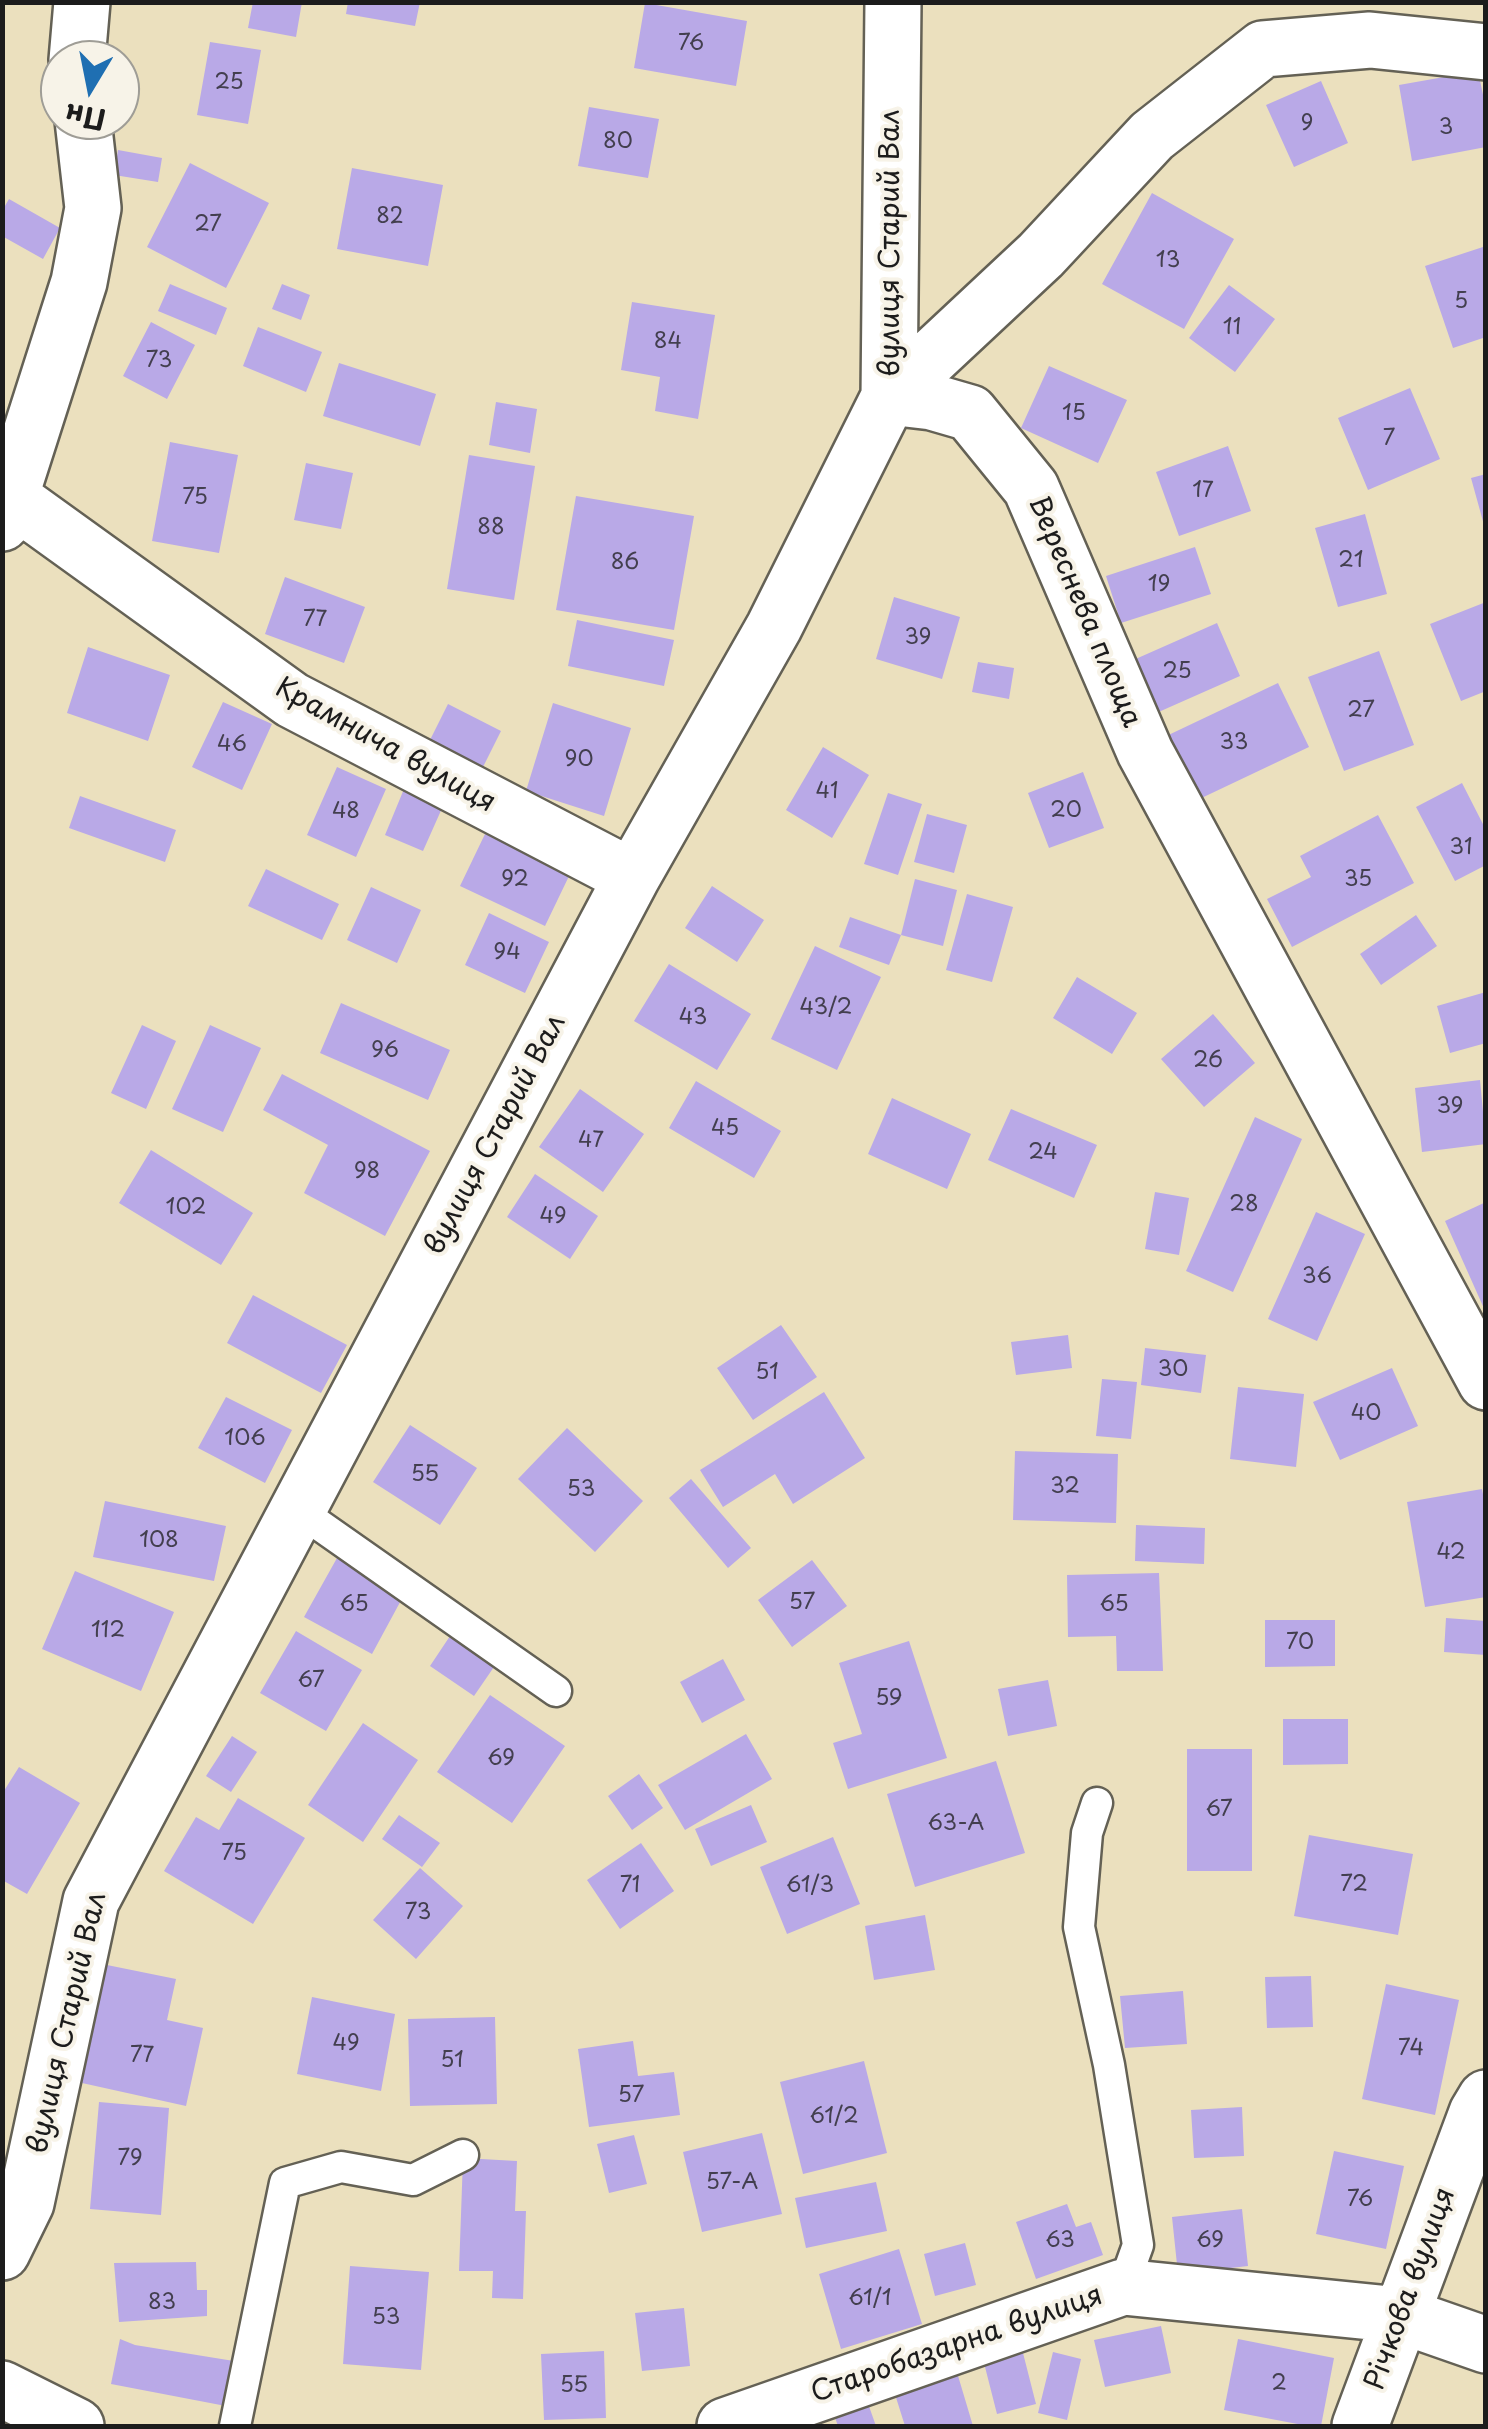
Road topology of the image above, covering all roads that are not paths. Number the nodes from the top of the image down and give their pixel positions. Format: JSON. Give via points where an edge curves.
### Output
{"nodes":[{"id":1,"x":82,"y":2,"type":"edge"},
{"id":2,"x":892,"y":2,"type":"edge"},
{"id":3,"x":79,"y":40,"type":"edge"},
{"id":4,"x":1486,"y":52,"type":"edge"},
{"id":5,"x":85,"y":140,"type":"edge"},
{"id":6,"x":889,"y":396,"type":"junction"},
{"id":7,"x":5,"y":504,"type":"edge"},
{"id":8,"x":632,"y":878,"type":"junction"},
{"id":9,"x":1486,"y":1382,"type":"edge"},
{"id":10,"x":298,"y":1510,"type":"junction"},
{"id":11,"x":556,"y":1691,"type":"dead end"},
{"id":12,"x":1097,"y":1803,"type":"dead end"},
{"id":13,"x":1486,"y":2098,"type":"edge"},
{"id":14,"x":463,"y":2155,"type":"dead end"},
{"id":15,"x":2,"y":2252,"type":"edge"},
{"id":16,"x":1122,"y":2287,"type":"junction"},
{"id":17,"x":1400,"y":2315,"type":"junction"},
{"id":18,"x":1486,"y":2345,"type":"edge"},
{"id":19,"x":2,"y":2389,"type":"edge"},
{"id":20,"x":76,"y":2426,"type":"edge"},
{"id":21,"x":235,"y":2426,"type":"edge"},
{"id":22,"x":725,"y":2426,"type":"edge"},
{"id":23,"x":1360,"y":2426,"type":"edge"}],
"edges":[{"from":1,"to":3,"type":"street"},
{"from":2,"to":6,"type":"street","name":"вулиця Старий Вал"},
{"from":4,"to":6,"type":"street","via":[[1370,40],[1262,49],[1152,136],[1040,255]]},
{"from":5,"to":7,"type":"street","via":[[93,208],[79,282]]},
{"from":6,"to":8,"type":"street","name":"вулиця Старий Вал","via":[[774,627]]},
{"from":6,"to":9,"type":"street","name":"Вереснева площа","via":[[970,414],[1031,488],[1144,752]]},
{"from":7,"to":8,"type":"street","name":"Крамнича вулиця","via":[[292,700]]},
{"from":8,"to":10,"type":"street","name":"вулиця Старий Вал"},
{"from":10,"to":11,"type":"lane"},
{"from":10,"to":15,"type":"street","name":"вулиця Старий Вал","via":[[91,1901],[26,2203]]},
{"from":12,"to":16,"type":"lane","via":[[1087,1833],[1079,1927],[1138,2244]]},
{"from":13,"to":17,"type":"street","name":"Річкова вулиця"},
{"from":14,"to":21,"type":"lane","via":[[413,2180],[341,2167],[285,2184]]},
{"from":16,"to":17,"type":"street","name":"Старобазарна вулиця"},
{"from":16,"to":22,"type":"street","name":"Старобазарна вулиця"},
{"from":17,"to":18,"type":"street","name":"Старобазарна вулиця"},
{"from":17,"to":23,"type":"street","name":"Річкова вулиця"},
{"from":19,"to":20,"type":"street"}]}
